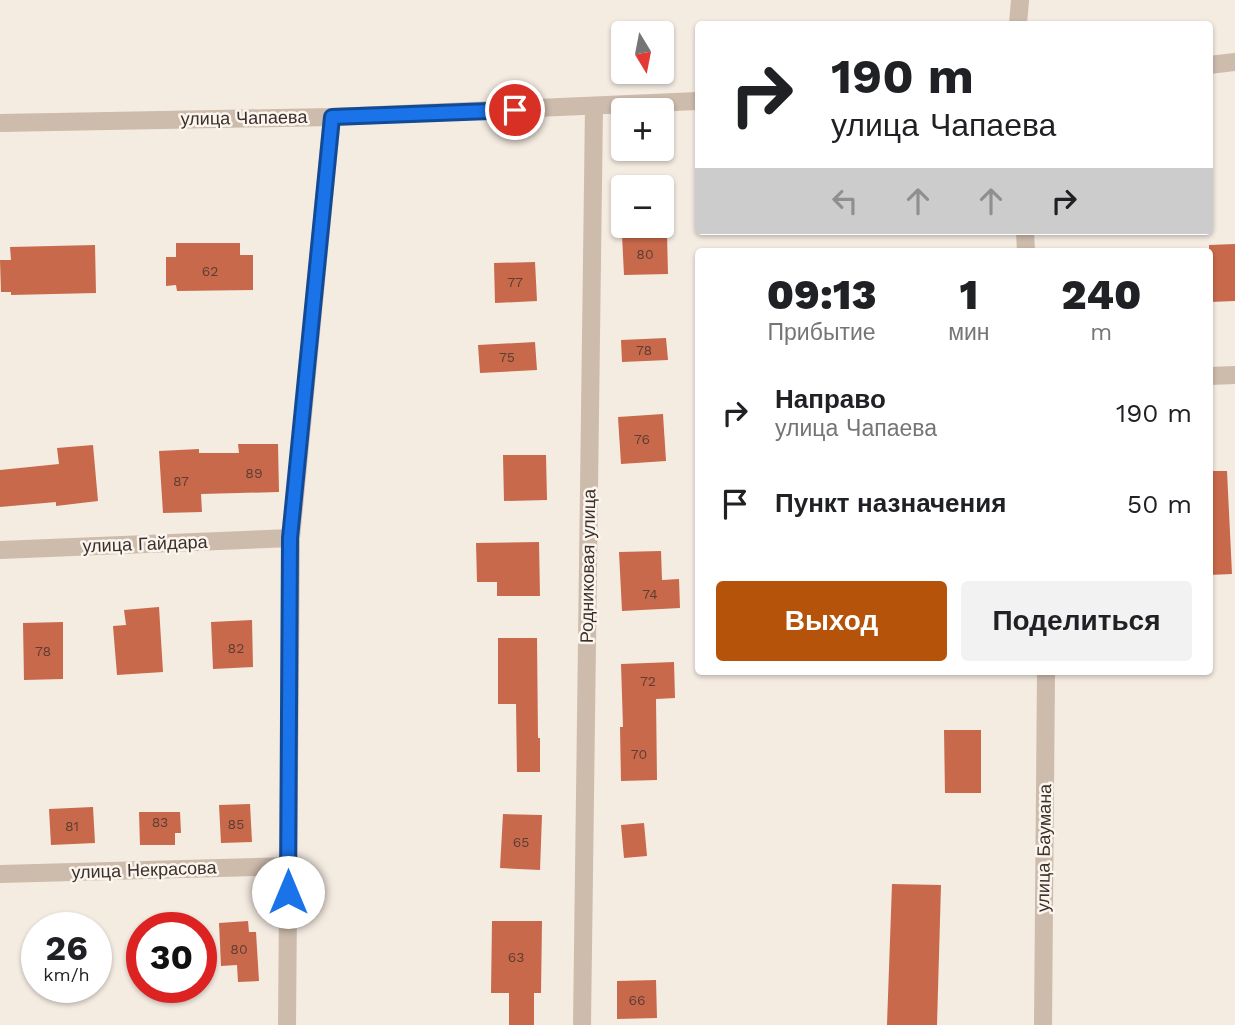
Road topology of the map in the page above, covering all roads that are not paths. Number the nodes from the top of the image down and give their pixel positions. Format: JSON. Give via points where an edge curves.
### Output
{"nodes":[{"id":1,"x":1020,"y":0,"type":"edge"},
{"id":2,"x":1018,"y":21,"type":"edge"},
{"id":3,"x":1235,"y":62,"type":"edge"},
{"id":4,"x":1213,"y":65,"type":"edge"},
{"id":5,"x":695,"y":101,"type":"edge"},
{"id":6,"x":594,"y":107,"type":"junction"},
{"id":7,"x":332,"y":117,"type":"junction"},
{"id":8,"x":0,"y":123,"type":"edge"},
{"id":9,"x":1235,"y":375,"type":"edge"},
{"id":10,"x":1213,"y":376,"type":"edge"},
{"id":11,"x":290,"y":538,"type":"junction"},
{"id":12,"x":0,"y":550,"type":"edge"},
{"id":13,"x":1046,"y":675,"type":"edge"},
{"id":14,"x":288,"y":866,"type":"junction"},
{"id":15,"x":0,"y":874,"type":"edge"},
{"id":16,"x":287,"y":1025,"type":"edge"},
{"id":17,"x":582,"y":1025,"type":"edge"},
{"id":18,"x":1042,"y":1025,"type":"edge"}],
"edges":[{"from":1,"to":2,"type":"street"},
{"from":3,"to":4,"type":"street"},
{"from":5,"to":6,"type":"street","name":"улица Чапаева"},
{"from":6,"to":7,"type":"street","name":"улица Чапаева"},
{"from":6,"to":17,"type":"street","name":"Родниковая улица"},
{"from":7,"to":8,"type":"street","name":"улица Чапаева"},
{"from":7,"to":11,"type":"street"},
{"from":9,"to":10,"type":"street"},
{"from":11,"to":12,"type":"street","name":"улица Гайдара"},
{"from":11,"to":14,"type":"street"},
{"from":13,"to":18,"type":"street","name":"улица Баумана"},
{"from":14,"to":15,"type":"street","name":"улица Некрасова"},
{"from":14,"to":16,"type":"street"}]}
